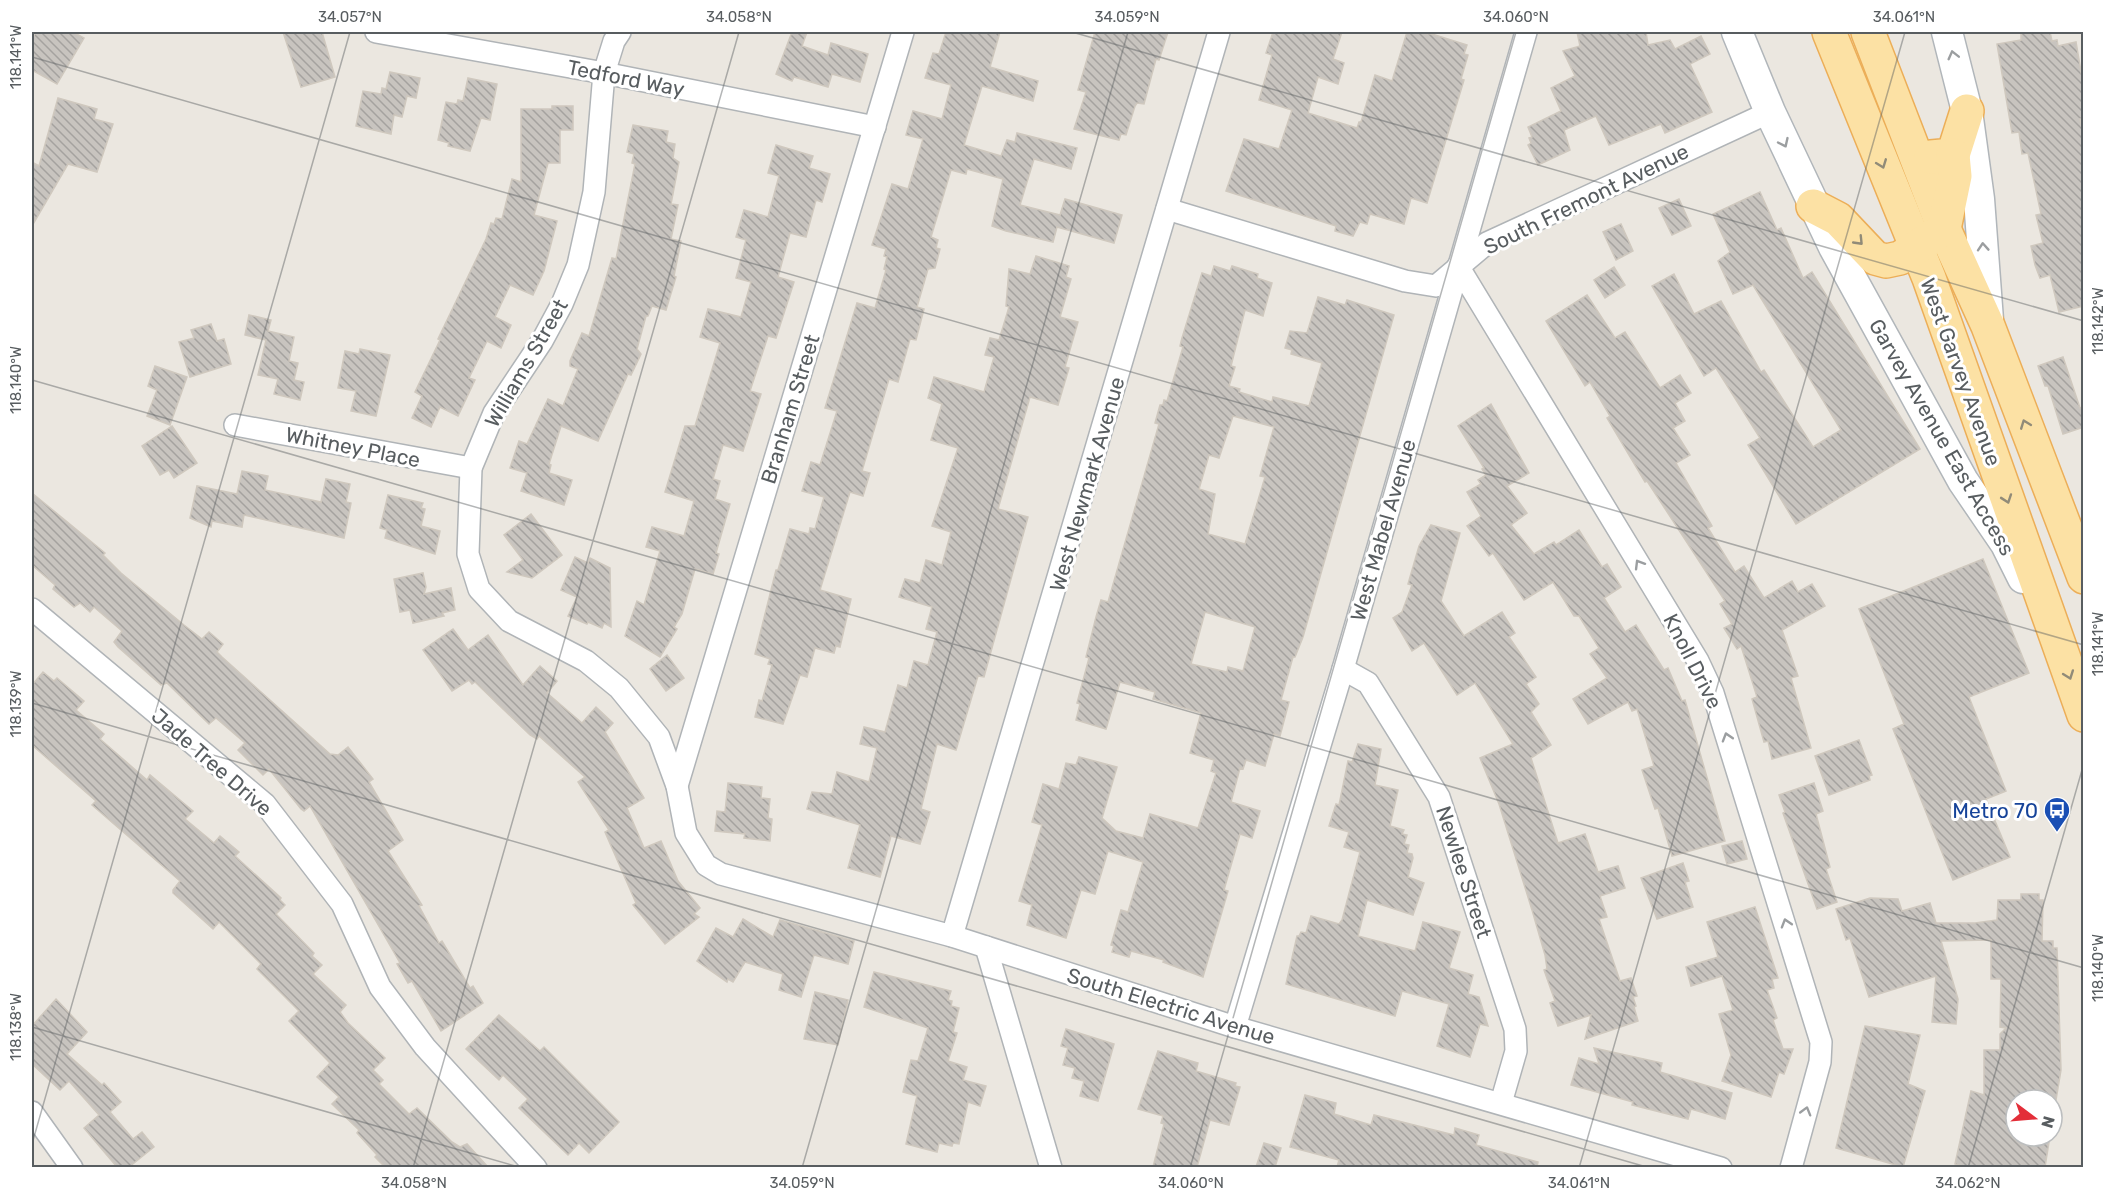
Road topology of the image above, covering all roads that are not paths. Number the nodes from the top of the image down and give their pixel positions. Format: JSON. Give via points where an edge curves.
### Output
{"nodes":[{"id":1,"x":376,"y":32,"type":"edge"},
{"id":2,"x":620,"y":32,"type":"edge"},
{"id":3,"x":903,"y":32,"type":"edge"},
{"id":4,"x":1219,"y":32,"type":"edge"},
{"id":5,"x":1526,"y":32,"type":"edge"},
{"id":6,"x":1737,"y":32,"type":"edge"},
{"id":7,"x":1829,"y":32,"type":"edge"},
{"id":8,"x":1849,"y":32,"type":"edge"},
{"id":9,"x":1868,"y":32,"type":"edge"},
{"id":10,"x":1947,"y":32,"type":"edge"},
{"id":11,"x":604,"y":73,"type":"junction"},
{"id":12,"x":1967,"y":111,"type":"junction"},
{"id":13,"x":1770,"y":112,"type":"junction"},
{"id":14,"x":875,"y":127,"type":"junction"},
{"id":15,"x":1916,"y":155,"type":"junction"},
{"id":16,"x":1953,"y":155,"type":"junction"},
{"id":17,"x":1813,"y":206,"type":"junction"},
{"id":18,"x":1167,"y":209,"type":"junction"},
{"id":19,"x":1944,"y":229,"type":"junction"},
{"id":20,"x":1916,"y":247,"type":"junction"},
{"id":21,"x":1458,"y":266,"type":"junction"},
{"id":22,"x":1988,"y":326,"type":"junction"},
{"id":23,"x":235,"y":424,"type":"dead end"},
{"id":24,"x":471,"y":468,"type":"junction"},
{"id":25,"x":2084,"y":577,"type":"edge"},
{"id":26,"x":32,"y":609,"type":"edge"},
{"id":27,"x":2055,"y":635,"type":"junction"},
{"id":28,"x":1343,"y":669,"type":"junction"},
{"id":29,"x":2084,"y":715,"type":"edge"},
{"id":30,"x":677,"y":786,"type":"junction"},
{"id":31,"x":952,"y":936,"type":"junction"},
{"id":32,"x":986,"y":947,"type":"junction"},
{"id":33,"x":1235,"y":1027,"type":"junction"},
{"id":34,"x":1502,"y":1103,"type":"junction"},
{"id":35,"x":32,"y":1112,"type":"edge"},
{"id":36,"x":72,"y":1167,"type":"edge"},
{"id":37,"x":536,"y":1167,"type":"edge"},
{"id":38,"x":1051,"y":1167,"type":"edge"},
{"id":39,"x":1720,"y":1167,"type":"edge"},
{"id":40,"x":1791,"y":1167,"type":"edge"}],
"edges":[{"from":1,"to":11,"type":"street","name":"Tedford Way"},
{"from":2,"to":11,"type":"street","name":"Williams Street"},
{"from":3,"to":14,"type":"street","name":"Branham Street"},
{"from":4,"to":18,"type":"street","name":"West Newmark Avenue"},
{"from":5,"to":21,"type":"street","name":"West Mabel Avenue"},
{"from":6,"to":13,"type":"main road","name":"Garvey Avenue East Access"},
{"from":7,"to":20,"type":"main road","name":"West Garvey Avenue","one_way":true},
{"from":8,"to":15,"type":"main road","via":[[1890,132],[1905,153]]},
{"from":9,"to":15,"type":"main road","name":"West Garvey Avenue"},
{"from":12,"to":10,"type":"main road","one_way":true},
{"from":11,"to":14,"type":"street","name":"Tedford Way"},
{"from":11,"to":24,"type":"street","name":"Williams Street","via":[[594,192],[578,265],[542,341],[494,413]]},
{"from":12,"to":16,"type":"main road"},
{"from":22,"to":12,"type":"main road","one_way":true,"via":[[1979,199]]},
{"from":13,"to":17,"type":"main road","name":"Garvey Avenue East Access","one_way":true},
{"from":13,"to":21,"type":"street","name":"South Fremont Avenue","via":[[1487,243]]},
{"from":14,"to":30,"type":"street","name":"Branham Street"},
{"from":15,"to":16,"type":"main road"},
{"from":15,"to":19,"type":"main road","name":"West Garvey Avenue"},
{"from":16,"to":19,"type":"main road","via":[[1955,176]]},
{"from":17,"to":20,"type":"main road","one_way":true,"via":[[1838,219],[1875,258],[1900,258]]},
{"from":17,"to":27,"type":"main road","name":"Garvey Avenue East Access","via":[[1963,481],[2006,544]]},
{"from":18,"to":21,"type":"street","name":"South Fremont Avenue","via":[[1426,286],[1436,286]]},
{"from":18,"to":31,"type":"street","name":"West Newmark Avenue"},
{"from":19,"to":20,"type":"main road"},
{"from":19,"to":22,"type":"main road","name":"West Garvey Avenue"},
{"from":20,"to":27,"type":"main road","name":"West Garvey Avenue","one_way":true},
{"from":21,"to":28,"type":"street","name":"West Mabel Avenue"},
{"from":40,"to":21,"type":"street","name":"Knoll Drive","one_way":true,"via":[[1820,1062],[1821,1042],[1713,693],[1698,661]]},
{"from":25,"to":22,"type":"main road","name":"West Garvey Avenue","one_way":true},
{"from":23,"to":24,"type":"street","name":"Whitney Place"},
{"from":24,"to":30,"type":"street","name":"Williams Street","via":[[468,554],[479,589],[509,621],[586,661],[619,688],[659,737]]},
{"from":26,"to":37,"type":"street","name":"Jade Tree Drive","via":[[265,804],[342,904],[380,987],[425,1047]]},
{"from":27,"to":29,"type":"main road","name":"West Garvey Avenue","one_way":true},
{"from":28,"to":33,"type":"street","name":"West Mabel Avenue"},
{"from":28,"to":34,"type":"street","name":"Newlee Street","via":[[1368,682],[1439,797],[1515,1029],[1516,1051]]},
{"from":30,"to":31,"type":"street","name":"South Electric Avenue","via":[[686,833],[706,866],[721,874]]},
{"from":31,"to":32,"type":"street","name":"South Electric Avenue"},
{"from":32,"to":33,"type":"street","name":"South Electric Avenue"},
{"from":32,"to":38,"type":"street"},
{"from":33,"to":34,"type":"street","name":"South Electric Avenue"},
{"from":34,"to":39,"type":"street","name":"South Electric Avenue"},
{"from":35,"to":36,"type":"street"}]}
